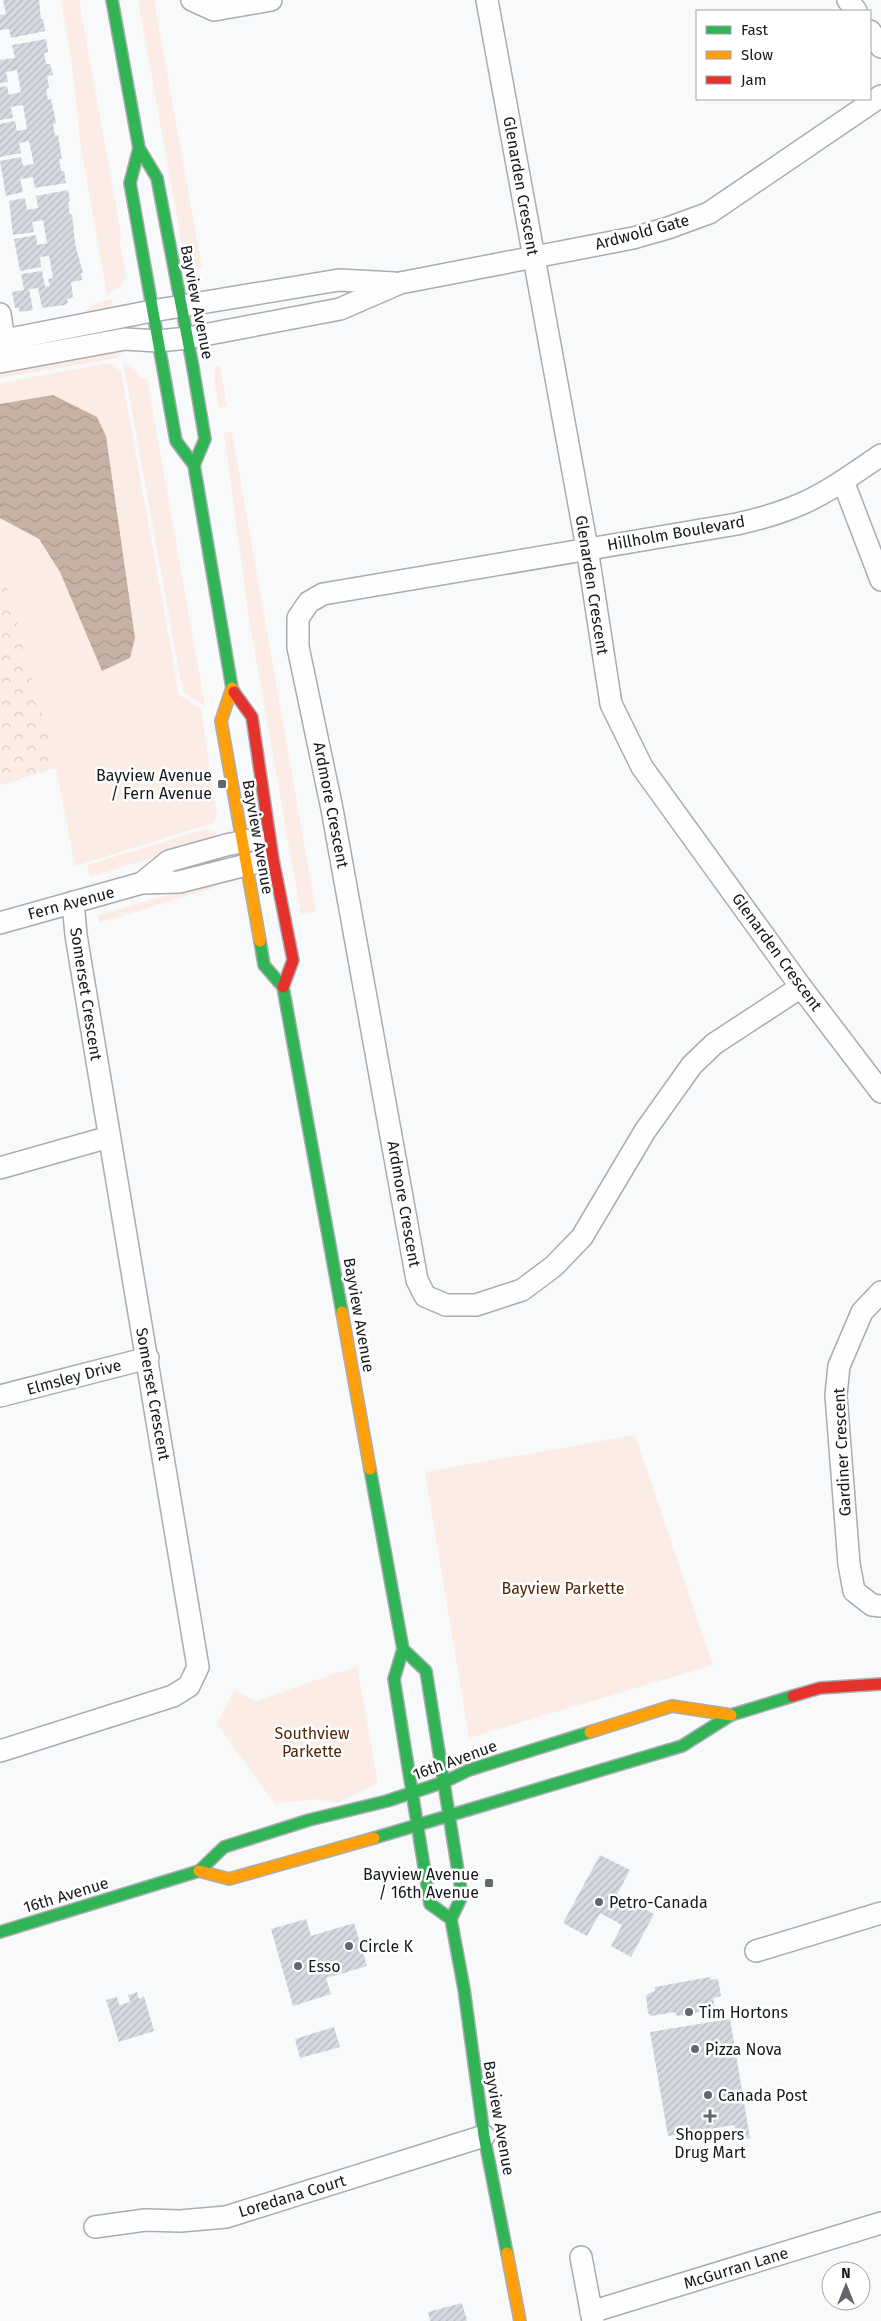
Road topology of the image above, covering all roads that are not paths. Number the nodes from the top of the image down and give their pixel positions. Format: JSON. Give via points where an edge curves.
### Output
{"nodes":[{"id":1,"x":112,"y":0,"type":"edge"},
{"id":2,"x":192,"y":0,"type":"edge"},
{"id":3,"x":271,"y":0,"type":"edge"},
{"id":4,"x":487,"y":0,"type":"edge"},
{"id":5,"x":871,"y":32,"type":"edge"},
{"id":6,"x":881,"y":47,"type":"edge"},
{"id":7,"x":881,"y":96,"type":"edge"},
{"id":8,"x":138,"y":148,"type":"junction"},
{"id":9,"x":533,"y":258,"type":"junction"},
{"id":10,"x":400,"y":283,"type":"junction"},
{"id":11,"x":181,"y":306,"type":"junction"},
{"id":12,"x":152,"y":311,"type":"junction"},
{"id":13,"x":0,"y":314,"type":"edge"},
{"id":14,"x":188,"y":338,"type":"junction"},
{"id":15,"x":2,"y":340,"type":"edge"},
{"id":16,"x":158,"y":341,"type":"junction"},
{"id":17,"x":0,"y":362,"type":"edge"},
{"id":18,"x":881,"y":455,"type":"edge"},
{"id":19,"x":194,"y":465,"type":"junction"},
{"id":20,"x":843,"y":481,"type":"junction"},
{"id":21,"x":587,"y":548,"type":"junction"},
{"id":22,"x":881,"y":580,"type":"edge"},
{"id":23,"x":310,"y":602,"type":"joint"},
{"id":24,"x":232,"y":688,"type":"junction"},
{"id":25,"x":270,"y":836,"type":"junction"},
{"id":26,"x":243,"y":841,"type":"junction"},
{"id":27,"x":273,"y":859,"type":"junction"},
{"id":28,"x":247,"y":864,"type":"junction"},
{"id":29,"x":142,"y":883,"type":"junction"},
{"id":30,"x":73,"y":902,"type":"junction"},
{"id":31,"x":0,"y":923,"type":"edge"},
{"id":32,"x":283,"y":987,"type":"junction"},
{"id":33,"x":801,"y":987,"type":"junction"},
{"id":34,"x":881,"y":1092,"type":"edge"},
{"id":35,"x":109,"y":1137,"type":"junction"},
{"id":36,"x":0,"y":1168,"type":"edge"},
{"id":37,"x":881,"y":1292,"type":"edge"},
{"id":38,"x":148,"y":1358,"type":"junction"},
{"id":39,"x":0,"y":1396,"type":"edge"},
{"id":40,"x":881,"y":1606,"type":"edge"},
{"id":41,"x":403,"y":1648,"type":"junction"},
{"id":42,"x":881,"y":1684,"type":"edge"},
{"id":43,"x":731,"y":1715,"type":"junction"},
{"id":44,"x":0,"y":1751,"type":"edge"},
{"id":45,"x":444,"y":1782,"type":"junction"},
{"id":46,"x":411,"y":1793,"type":"junction"},
{"id":47,"x":450,"y":1816,"type":"junction"},
{"id":48,"x":417,"y":1826,"type":"junction"},
{"id":49,"x":199,"y":1871,"type":"junction"},
{"id":50,"x":881,"y":1912,"type":"edge"},
{"id":51,"x":451,"y":1919,"type":"junction"},
{"id":52,"x":0,"y":1932,"type":"edge"},
{"id":53,"x":756,"y":1951,"type":"dead end"},
{"id":54,"x":484,"y":2136,"type":"junction"},
{"id":55,"x":881,"y":2223,"type":"edge"},
{"id":56,"x":95,"y":2227,"type":"dead end"},
{"id":57,"x":582,"y":2257,"type":"dead end"},
{"id":58,"x":592,"y":2316,"type":"edge"},
{"id":59,"x":520,"y":2321,"type":"edge"}],
"edges":[{"from":1,"to":8,"type":"main road","name":"Bayview Avenue"},
{"from":2,"to":3,"type":"street","via":[[214,10]]},
{"from":4,"to":9,"type":"street","name":"Glenarden Crescent"},
{"from":5,"to":6,"type":"street"},
{"from":7,"to":9,"type":"street","name":"Ardwold Gate","via":[[709,212],[633,238]]},
{"from":8,"to":11,"type":"main road","name":"Bayview Avenue","via":[[157,178]]},
{"from":8,"to":12,"type":"main road","name":"Bayview Avenue","via":[[130,183]]},
{"from":9,"to":10,"type":"street","name":"Ardwold Gate"},
{"from":9,"to":21,"type":"street","name":"Glenarden Crescent"},
{"from":10,"to":11,"type":"street","name":"Ardwold Gate","via":[[338,280]]},
{"from":10,"to":14,"type":"street","name":"Ardwold Gate","via":[[340,309]]},
{"from":11,"to":12,"type":"street","name":"Ardwold Gate"},
{"from":11,"to":14,"type":"main road","name":"Bayview Avenue"},
{"from":12,"to":15,"type":"street","name":"Ardwold Gate"},
{"from":12,"to":16,"type":"main road","name":"Bayview Avenue"},
{"from":13,"to":15,"type":"street"},
{"from":14,"to":16,"type":"street","name":"Ardwold Gate"},
{"from":14,"to":19,"type":"main road","name":"Bayview Avenue","via":[[205,439]]},
{"from":16,"to":17,"type":"street","name":"Ardwold Gate","via":[[125,339]]},
{"from":16,"to":19,"type":"main road","name":"Bayview Avenue","via":[[176,441]]},
{"from":18,"to":20,"type":"street","name":"Hillholm Boulevard"},
{"from":19,"to":24,"type":"main road","name":"Bayview Avenue"},
{"from":20,"to":21,"type":"street","name":"Hillholm Boulevard","via":[[802,504],[767,517]]},
{"from":20,"to":22,"type":"street"},
{"from":21,"to":23,"type":"street","name":"Hillholm Boulevard","via":[[323,594]]},
{"from":21,"to":33,"type":"street","name":"Glenarden Crescent","via":[[610,704],[624,734],[642,766]]},
{"from":23,"to":33,"type":"street","name":"Ardmore Crescent","via":[[298,618],[298,647],[334,819],[417,1280],[425,1296],[446,1304],[476,1305],[522,1290],[554,1266],[582,1237],[645,1131],[692,1065],[714,1044]]},
{"from":24,"to":25,"type":"main road","name":"Bayview Avenue","via":[[252,716]]},
{"from":24,"to":26,"type":"main road","name":"Bayview Avenue","via":[[221,721]]},
{"from":25,"to":26,"type":"street","name":"Fern Avenue"},
{"from":25,"to":27,"type":"main road","name":"Bayview Avenue"},
{"from":26,"to":28,"type":"main road","name":"Bayview Avenue"},
{"from":26,"to":29,"type":"street","name":"Fern Avenue","via":[[169,861]]},
{"from":27,"to":28,"type":"street","name":"Fern Avenue"},
{"from":27,"to":32,"type":"main road","name":"Bayview Avenue","via":[[293,960]]},
{"from":28,"to":29,"type":"street","name":"Fern Avenue","via":[[179,882]]},
{"from":28,"to":32,"type":"main road","name":"Bayview Avenue","via":[[264,965]]},
{"from":29,"to":30,"type":"street","name":"Fern Avenue"},
{"from":30,"to":31,"type":"street","name":"Fern Avenue"},
{"from":30,"to":35,"type":"street","name":"Somerset Crescent"},
{"from":32,"to":41,"type":"main road","name":"Bayview Avenue"},
{"from":33,"to":34,"type":"street","name":"Glenarden Crescent"},
{"from":35,"to":36,"type":"street"},
{"from":35,"to":38,"type":"street","name":"Somerset Crescent"},
{"from":37,"to":40,"type":"street","name":"Gardiner Crescent","via":[[862,1312],[848,1342],[839,1366],[836,1395],[849,1564],[854,1591],[872,1605]]},
{"from":38,"to":39,"type":"street","name":"Elmsley Drive"},
{"from":38,"to":44,"type":"street","name":"Somerset Crescent","via":[[198,1667],[189,1686],[173,1696]]},
{"from":41,"to":45,"type":"main road","via":[[426,1672]]},
{"from":41,"to":46,"type":"main road","name":"Bayview Avenue","via":[[394,1679]]},
{"from":42,"to":43,"type":"main road","name":"16th Avenue","via":[[820,1688]]},
{"from":43,"to":45,"type":"main road","name":"16th Avenue","via":[[672,1706],[469,1770]]},
{"from":43,"to":47,"type":"main road","name":"16th Avenue","via":[[682,1746]]},
{"from":45,"to":46,"type":"main road","name":"16th Avenue"},
{"from":45,"to":47,"type":"main road"},
{"from":46,"to":48,"type":"main road","name":"Bayview Avenue"},
{"from":46,"to":49,"type":"main road","name":"16th Avenue","via":[[224,1847]]},
{"from":47,"to":48,"type":"main road","name":"16th Avenue"},
{"from":47,"to":51,"type":"main road","via":[[462,1896]]},
{"from":48,"to":49,"type":"main road","name":"16th Avenue","via":[[229,1879]]},
{"from":48,"to":51,"type":"main road","name":"Bayview Avenue","via":[[430,1904]]},
{"from":49,"to":52,"type":"main road","name":"16th Avenue"},
{"from":50,"to":53,"type":"street"},
{"from":51,"to":54,"type":"main road","name":"Bayview Avenue"},
{"from":54,"to":56,"type":"street","name":"Loredana Court","via":[[226,2217],[145,2220]]},
{"from":54,"to":59,"type":"main road","name":"Bayview Avenue"},
{"from":55,"to":58,"type":"street","name":"McGurran Lane"},
{"from":57,"to":58,"type":"street","name":"McGurran Lane"}]}
